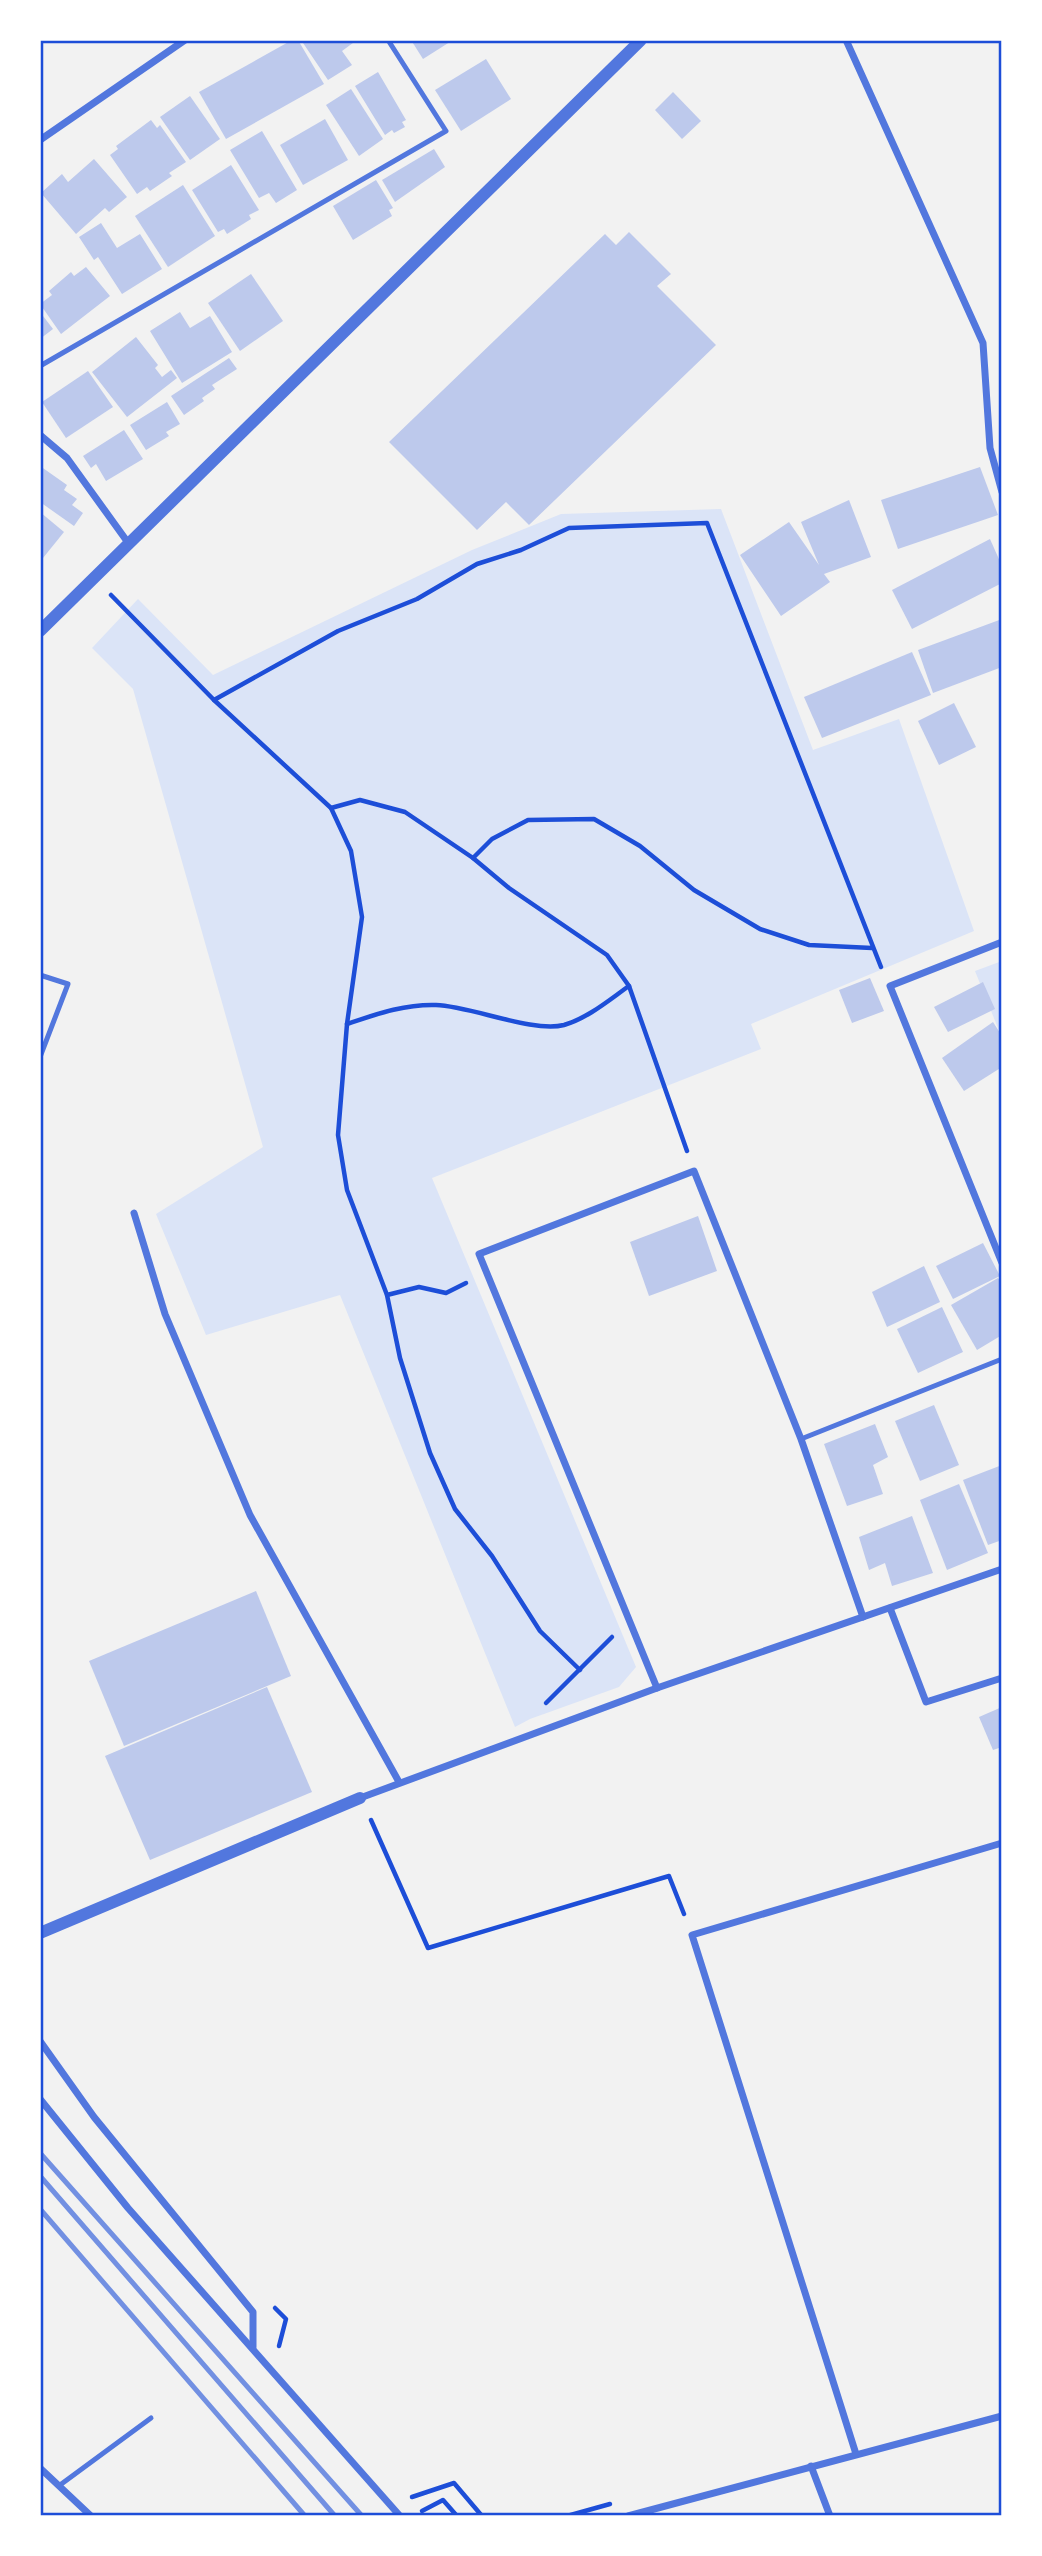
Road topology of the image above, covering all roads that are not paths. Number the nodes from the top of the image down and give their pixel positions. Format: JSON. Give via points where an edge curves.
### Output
{"nodes":[{"id":1,"x":185,"y":40,"type":"edge"},
{"id":2,"x":388,"y":40,"type":"edge"},
{"id":3,"x":641,"y":40,"type":"edge"},
{"id":4,"x":846,"y":40,"type":"edge"},
{"id":5,"x":40,"y":140,"type":"edge"},
{"id":6,"x":40,"y":366,"type":"edge"},
{"id":7,"x":40,"y":435,"type":"edge"},
{"id":8,"x":1002,"y":492,"type":"edge"},
{"id":9,"x":129,"y":544,"type":"junction"},
{"id":10,"x":40,"y":631,"type":"edge"},
{"id":11,"x":1002,"y":942,"type":"edge"},
{"id":12,"x":40,"y":975,"type":"edge"},
{"id":13,"x":40,"y":1057,"type":"edge"},
{"id":14,"x":134,"y":1213,"type":"dead end"},
{"id":15,"x":1002,"y":1263,"type":"edge"},
{"id":16,"x":1002,"y":1359,"type":"edge"},
{"id":17,"x":801,"y":1439,"type":"junction"},
{"id":18,"x":1002,"y":1569,"type":"edge"},
{"id":19,"x":890,"y":1608,"type":"junction"},
{"id":20,"x":863,"y":1617,"type":"junction"},
{"id":21,"x":1002,"y":1678,"type":"edge"},
{"id":22,"x":657,"y":1688,"type":"junction"},
{"id":23,"x":399,"y":1782,"type":"junction"},
{"id":24,"x":360,"y":1798,"type":"joint"},
{"id":25,"x":1002,"y":1843,"type":"edge"},
{"id":26,"x":40,"y":1933,"type":"edge"},
{"id":27,"x":40,"y":2041,"type":"edge"},
{"id":28,"x":40,"y":2099,"type":"edge"},
{"id":29,"x":253,"y":2347,"type":"junction"},
{"id":30,"x":1002,"y":2416,"type":"edge"},
{"id":31,"x":150,"y":2418,"type":"dead end"},
{"id":32,"x":856,"y":2454,"type":"junction"},
{"id":33,"x":811,"y":2466,"type":"junction"},
{"id":34,"x":40,"y":2468,"type":"edge"},
{"id":35,"x":60,"y":2485,"type":"junction"},
{"id":36,"x":91,"y":2516,"type":"edge"},
{"id":37,"x":400,"y":2516,"type":"edge"},
{"id":38,"x":628,"y":2516,"type":"edge"},
{"id":39,"x":830,"y":2516,"type":"edge"}],
"edges":[{"from":1,"to":5,"type":"street"},
{"from":2,"to":6,"type":"lane","via":[[446,131]]},
{"from":3,"to":9,"type":"street"},
{"from":4,"to":8,"type":"street","via":[[983,343],[990,448]]},
{"from":7,"to":9,"type":"street","via":[[67,458]]},
{"from":9,"to":10,"type":"street"},
{"from":11,"to":15,"type":"street","via":[[890,986]]},
{"from":12,"to":13,"type":"lane","via":[[68,984]]},
{"from":14,"to":23,"type":"street","via":[[165,1314],[250,1515]]},
{"from":16,"to":17,"type":"lane"},
{"from":17,"to":20,"type":"street"},
{"from":17,"to":22,"type":"street","via":[[694,1171],[479,1254]]},
{"from":18,"to":19,"type":"street"},
{"from":19,"to":20,"type":"street"},
{"from":19,"to":21,"type":"street","via":[[926,1702]]},
{"from":20,"to":22,"type":"street"},
{"from":22,"to":23,"type":"street"},
{"from":23,"to":24,"type":"street"},
{"from":24,"to":26,"type":"street"},
{"from":25,"to":32,"type":"street","via":[[692,1935]]},
{"from":27,"to":29,"type":"street","via":[[93,2117],[253,2312]]},
{"from":28,"to":29,"type":"street","via":[[128,2208]]},
{"from":29,"to":37,"type":"street"},
{"from":30,"to":32,"type":"street"},
{"from":31,"to":35,"type":"lane"},
{"from":32,"to":33,"type":"street"},
{"from":33,"to":38,"type":"street"},
{"from":33,"to":39,"type":"street"},
{"from":34,"to":35,"type":"street"},
{"from":35,"to":36,"type":"street"}]}
